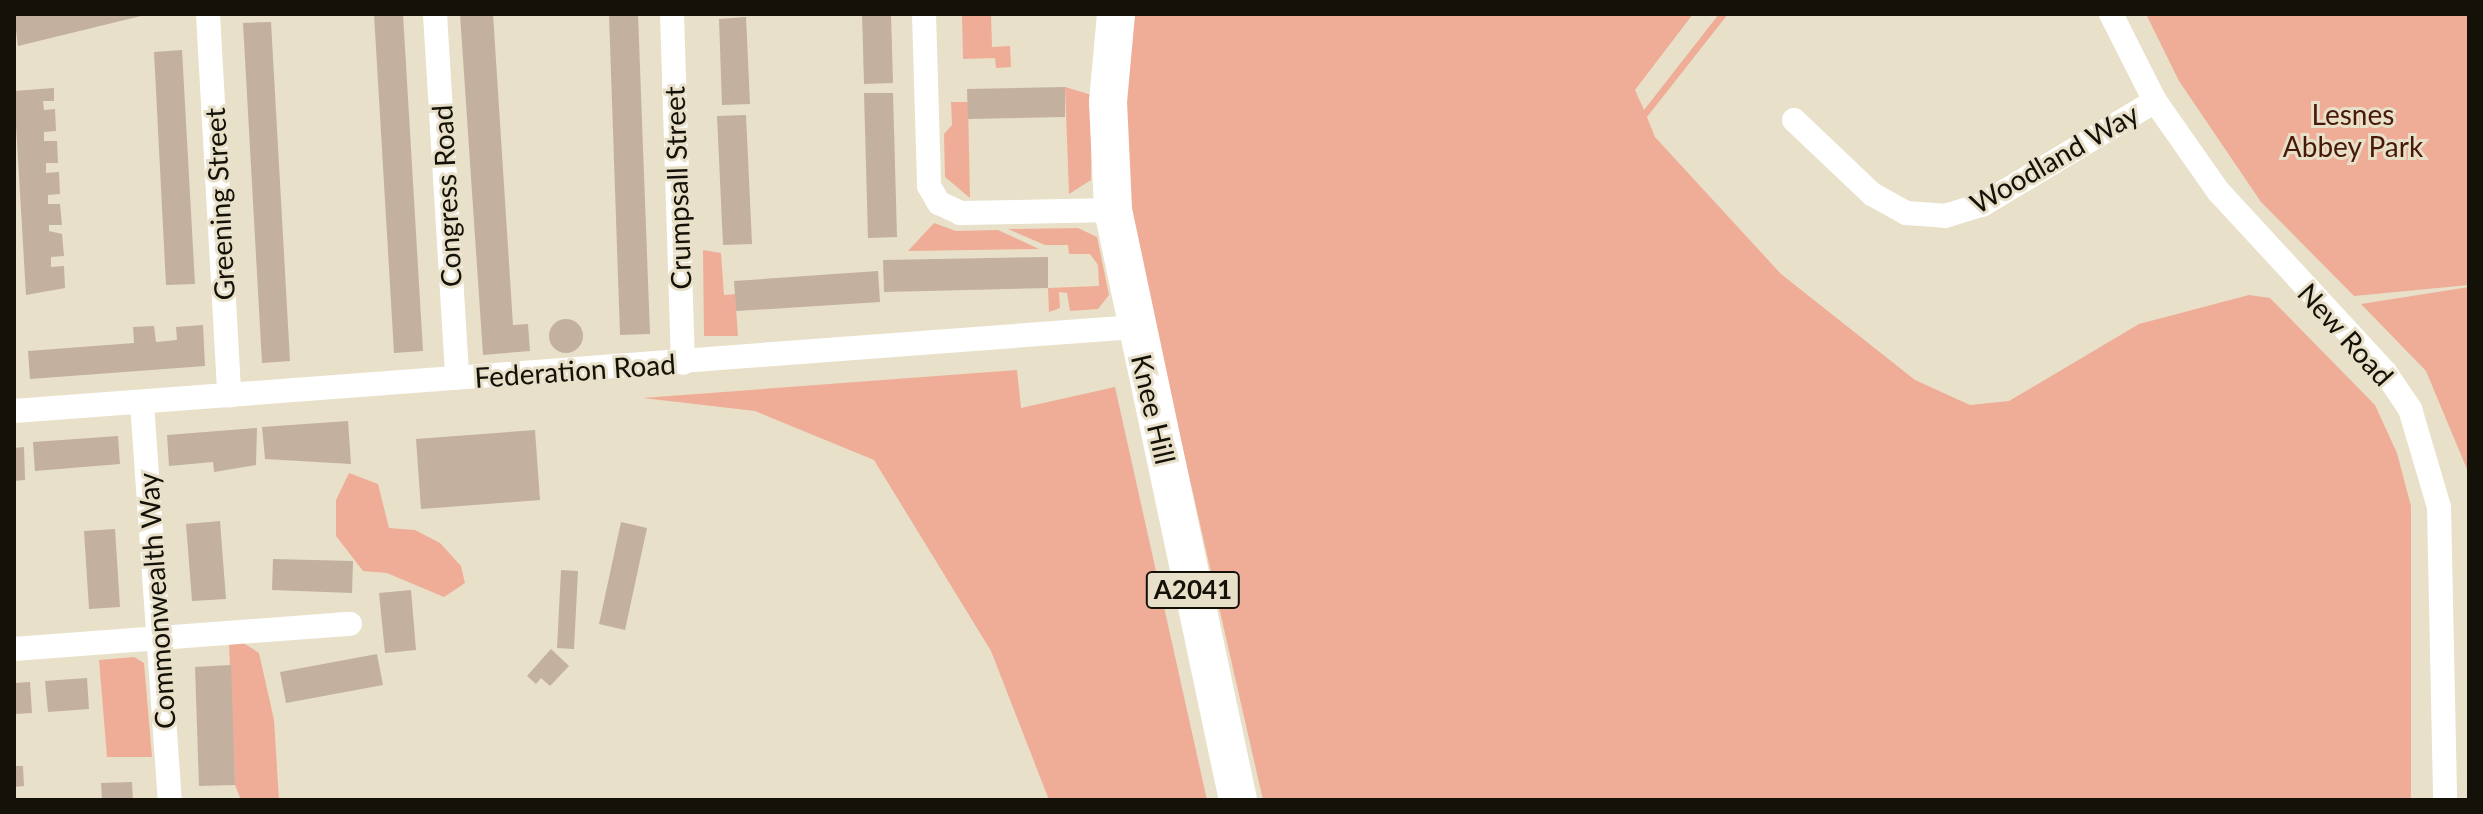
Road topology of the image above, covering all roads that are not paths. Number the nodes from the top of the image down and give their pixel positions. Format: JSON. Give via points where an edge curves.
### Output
{"nodes":[{"id":1,"x":208,"y":14,"type":"edge"},
{"id":2,"x":435,"y":14,"type":"edge"},
{"id":3,"x":672,"y":14,"type":"edge"},
{"id":4,"x":924,"y":14,"type":"edge"},
{"id":5,"x":1116,"y":14,"type":"edge"},
{"id":6,"x":2111,"y":14,"type":"edge"},
{"id":7,"x":2155,"y":101,"type":"junction"},
{"id":8,"x":1794,"y":120,"type":"dead end"},
{"id":9,"x":1113,"y":210,"type":"junction"},
{"id":10,"x":1135,"y":327,"type":"junction"},
{"id":11,"x":683,"y":363,"type":"junction"},
{"id":12,"x":457,"y":377,"type":"junction"},
{"id":13,"x":229,"y":395,"type":"junction"},
{"id":14,"x":142,"y":403,"type":"junction"},
{"id":15,"x":14,"y":411,"type":"edge"},
{"id":16,"x":350,"y":624,"type":"dead end"},
{"id":17,"x":157,"y":638,"type":"junction"},
{"id":18,"x":14,"y":649,"type":"edge"},
{"id":19,"x":170,"y":800,"type":"edge"},
{"id":20,"x":1238,"y":800,"type":"edge"},
{"id":21,"x":2445,"y":800,"type":"edge"}],
"edges":[{"from":1,"to":13,"type":"street","name":"Greening Street"},
{"from":2,"to":12,"type":"street","name":"Congress Road"},
{"from":3,"to":11,"type":"street","name":"Crumpsall Street"},
{"from":4,"to":9,"type":"street","via":[[929,186],[939,203],[960,213]]},
{"from":5,"to":9,"type":"main road","name":"Knee Hill","number":"A2041","via":[[1108,102]]},
{"from":6,"to":7,"type":"street","name":"New Road"},
{"from":7,"to":8,"type":"street","name":"Woodland Way","via":[[1982,205],[1945,216],[1906,213],[1872,194]]},
{"from":7,"to":21,"type":"street","name":"New Road","via":[[2218,191],[2385,372],[2410,409],[2439,507]]},
{"from":9,"to":10,"type":"main road","name":"Knee Hill","number":"A2041"},
{"from":10,"to":11,"type":"street","name":"Federation Road"},
{"from":10,"to":20,"type":"main road","name":"Knee Hill","number":"A2041"},
{"from":11,"to":12,"type":"street","name":"Federation Road"},
{"from":12,"to":13,"type":"street","name":"Federation Road"},
{"from":13,"to":14,"type":"street","name":"Federation Road"},
{"from":14,"to":15,"type":"street","name":"Federation Road"},
{"from":14,"to":17,"type":"street","name":"Commonwealth Way"},
{"from":16,"to":17,"type":"street"},
{"from":17,"to":18,"type":"street"},
{"from":17,"to":19,"type":"street","name":"Commonwealth Way"}]}
